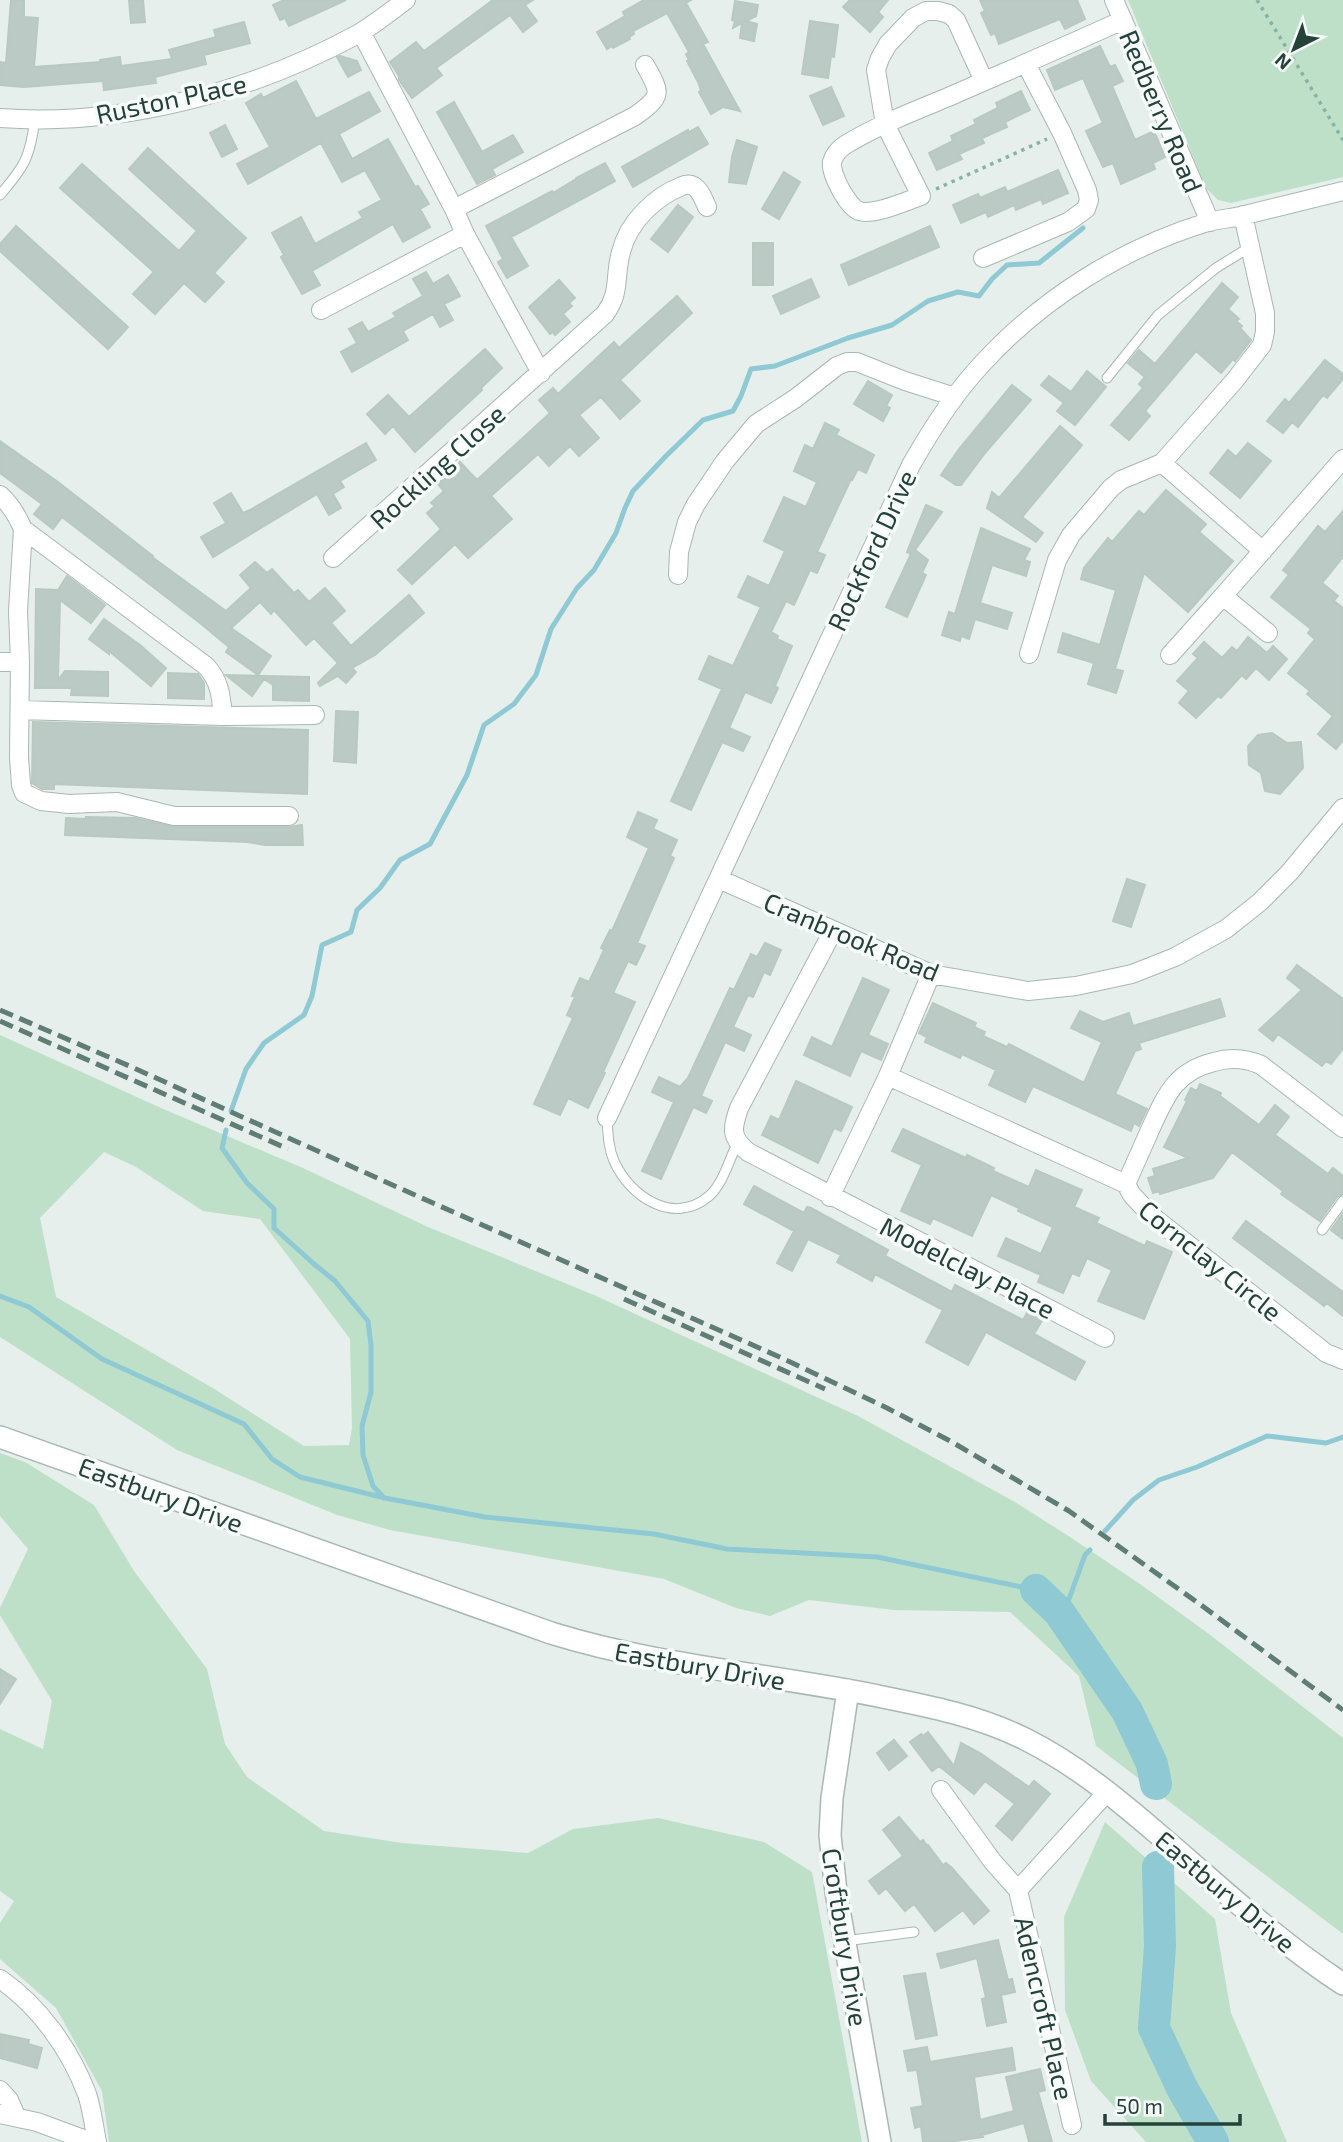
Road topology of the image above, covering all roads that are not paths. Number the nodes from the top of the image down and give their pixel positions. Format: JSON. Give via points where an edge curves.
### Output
{"nodes":[{"id":1,"x":406,"y":0,"type":"edge"},
{"id":2,"x":1114,"y":0,"type":"edge"},
{"id":3,"x":1123,"y":20,"type":"junction"},
{"id":4,"x":360,"y":32,"type":"junction"},
{"id":5,"x":1026,"y":64,"type":"junction"},
{"id":6,"x":645,"y":65,"type":"dead end"},
{"id":7,"x":984,"y":81,"type":"junction"},
{"id":8,"x":0,"y":118,"type":"edge"},
{"id":9,"x":35,"y":119,"type":"junction"},
{"id":10,"x":885,"y":124,"type":"junction"},
{"id":11,"x":1,"y":190,"type":"edge"},
{"id":12,"x":1343,"y":191,"type":"edge"},
{"id":13,"x":707,"y":207,"type":"dead end"},
{"id":14,"x":454,"y":209,"type":"junction"},
{"id":15,"x":1243,"y":215,"type":"junction"},
{"id":16,"x":1210,"y":222,"type":"junction"},
{"id":17,"x":465,"y":234,"type":"junction"},
{"id":18,"x":1250,"y":247,"type":"junction"},
{"id":19,"x":983,"y":258,"type":"dead end"},
{"id":20,"x":321,"y":310,"type":"dead end"},
{"id":21,"x":541,"y":373,"type":"junction"},
{"id":22,"x":1108,"y":378,"type":"dead end"},
{"id":23,"x":955,"y":397,"type":"junction"},
{"id":24,"x":1343,"y":459,"type":"edge"},
{"id":25,"x":1162,"y":463,"type":"junction"},
{"id":26,"x":0,"y":495,"type":"edge"},
{"id":27,"x":23,"y":529,"type":"junction"},
{"id":28,"x":1263,"y":551,"type":"junction"},
{"id":29,"x":333,"y":558,"type":"dead end"},
{"id":30,"x":678,"y":575,"type":"dead end"},
{"id":31,"x":1223,"y":596,"type":"junction"},
{"id":32,"x":0,"y":607,"type":"edge"},
{"id":33,"x":18,"y":611,"type":"junction"},
{"id":34,"x":1268,"y":633,"type":"dead end"},
{"id":35,"x":1029,"y":654,"type":"dead end"},
{"id":36,"x":1170,"y":656,"type":"dead end"},
{"id":37,"x":0,"y":662,"type":"edge"},
{"id":38,"x":20,"y":662,"type":"junction"},
{"id":39,"x":20,"y":709,"type":"junction"},
{"id":40,"x":315,"y":715,"type":"dead end"},
{"id":41,"x":223,"y":716,"type":"junction"},
{"id":42,"x":0,"y":756,"type":"edge"},
{"id":43,"x":19,"y":757,"type":"junction"},
{"id":44,"x":1343,"y":808,"type":"edge"},
{"id":45,"x":289,"y":816,"type":"dead end"},
{"id":46,"x":719,"y":879,"type":"junction"},
{"id":47,"x":833,"y":931,"type":"junction"},
{"id":48,"x":931,"y":974,"type":"junction"},
{"id":49,"x":888,"y":1076,"type":"junction"},
{"id":50,"x":607,"y":1118,"type":"joint"},
{"id":51,"x":1343,"y":1128,"type":"edge"},
{"id":52,"x":737,"y":1143,"type":"junction"},
{"id":53,"x":1126,"y":1184,"type":"junction"},
{"id":54,"x":831,"y":1196,"type":"junction"},
{"id":55,"x":1343,"y":1201,"type":"edge"},
{"id":56,"x":1322,"y":1230,"type":"dead end"},
{"id":57,"x":1105,"y":1338,"type":"dead end"},
{"id":58,"x":1343,"y":1360,"type":"edge"},
{"id":59,"x":0,"y":1437,"type":"edge"},
{"id":60,"x":848,"y":1690,"type":"junction"},
{"id":61,"x":942,"y":1790,"type":"dead end"},
{"id":62,"x":1108,"y":1791,"type":"junction"},
{"id":63,"x":1018,"y":1890,"type":"junction"},
{"id":64,"x":914,"y":1933,"type":"dead end"},
{"id":65,"x":845,"y":1941,"type":"junction"},
{"id":66,"x":0,"y":1979,"type":"edge"},
{"id":67,"x":1343,"y":1984,"type":"edge"},
{"id":68,"x":0,"y":2090,"type":"edge"},
{"id":69,"x":8,"y":2115,"type":"edge"},
{"id":70,"x":1072,"y":2125,"type":"dead end"},
{"id":71,"x":91,"y":2142,"type":"edge"},
{"id":72,"x":97,"y":2142,"type":"edge"},
{"id":73,"x":880,"y":2142,"type":"edge"}],
"edges":[{"from":1,"to":4,"type":"street","name":"Ruston Place"},
{"from":2,"to":3,"type":"street","name":"Redberry Road"},
{"from":3,"to":5,"type":"street"},
{"from":3,"to":16,"type":"street","name":"Redberry Road"},
{"from":4,"to":9,"type":"street","name":"Ruston Place","via":[[257,79],[200,97],[114,114]]},
{"from":4,"to":14,"type":"street"},
{"from":5,"to":7,"type":"street"},
{"from":5,"to":19,"type":"street","via":[[1062,133],[1089,200],[1086,209],[1068,222]]},
{"from":6,"to":14,"type":"street","via":[[658,87],[644,110]]},
{"from":7,"to":10,"type":"street"},
{"from":7,"to":10,"type":"street","via":[[956,20],[938,10],[926,11],[896,34],[880,58],[876,70]]},
{"from":8,"to":9,"type":"street","name":"Ruston Place"},
{"from":9,"to":11,"type":"lane","via":[[27,159]]},
{"from":10,"to":10,"type":"street","via":[[921,196],[877,211],[859,211],[850,205],[833,173],[834,156]]},
{"from":12,"to":15,"type":"street","name":"Rockford Drive"},
{"from":13,"to":21,"type":"street","name":"Rockling Close","via":[[702,193],[685,184],[637,220],[621,251],[616,294],[605,314]]},
{"from":14,"to":17,"type":"street"},
{"from":15,"to":16,"type":"street","name":"Rockford Drive"},
{"from":15,"to":18,"type":"street"},
{"from":16,"to":23,"type":"street","name":"Rockford Drive","via":[[1146,246],[1067,291],[1009,337]]},
{"from":17,"to":20,"type":"street"},
{"from":17,"to":21,"type":"street"},
{"from":18,"to":22,"type":"lane","via":[[1206,274],[1158,315]]},
{"from":18,"to":25,"type":"street","via":[[1265,313],[1262,345]]},
{"from":21,"to":29,"type":"street","name":"Rockling Close"},
{"from":23,"to":30,"type":"street","via":[[857,362],[837,366],[756,424],[725,461],[687,522]]},
{"from":23,"to":46,"type":"street","name":"Rockford Drive","via":[[911,465]]},
{"from":24,"to":28,"type":"street"},
{"from":25,"to":28,"type":"street"},
{"from":25,"to":35,"type":"street","via":[[1121,480],[1071,535],[1057,560]]},
{"from":26,"to":27,"type":"street"},
{"from":27,"to":33,"type":"street"},
{"from":27,"to":41,"type":"street","via":[[206,666],[219,686]]},
{"from":28,"to":31,"type":"street"},
{"from":31,"to":34,"type":"street"},
{"from":31,"to":36,"type":"street"},
{"from":32,"to":33,"type":"street"},
{"from":33,"to":38,"type":"street"},
{"from":37,"to":38,"type":"street"},
{"from":38,"to":39,"type":"street"},
{"from":39,"to":41,"type":"street"},
{"from":39,"to":43,"type":"street"},
{"from":40,"to":41,"type":"street"},
{"from":42,"to":43,"type":"street"},
{"from":43,"to":45,"type":"street","via":[[24,793],[41,801],[117,802],[183,816]]},
{"from":44,"to":48,"type":"street","name":"Cranbrook Road","via":[[1260,902],[1226,929],[1175,957],[1132,974],[1028,991]]},
{"from":46,"to":47,"type":"street","name":"Cranbrook Road"},
{"from":46,"to":50,"type":"street","name":"Rockford Drive"},
{"from":47,"to":48,"type":"street","name":"Cranbrook Road"},
{"from":47,"to":52,"type":"street","via":[[739,1108],[732,1128]]},
{"from":48,"to":49,"type":"street"},
{"from":49,"to":53,"type":"street","name":"Cornclay Circle"},
{"from":49,"to":54,"type":"street"},
{"from":50,"to":52,"type":"lane","via":[[609,1146],[624,1179],[658,1206],[672,1209],[694,1206],[710,1195]]},
{"from":51,"to":53,"type":"street","via":[[1261,1065],[1247,1059],[1216,1061],[1184,1075],[1166,1096]]},
{"from":52,"to":54,"type":"street","name":"Modelclay Place"},
{"from":53,"to":58,"type":"street","name":"Cornclay Circle","via":[[1152,1216],[1326,1353]]},
{"from":54,"to":57,"type":"street","name":"Modelclay Place"},
{"from":55,"to":56,"type":"lane"},
{"from":59,"to":60,"type":"street","name":"Eastbury Drive","via":[[599,1648]]},
{"from":60,"to":62,"type":"street","name":"Eastbury Drive","via":[[928,1706],[1023,1737]]},
{"from":60,"to":65,"type":"street","name":"Croftbury Drive","via":[[830,1835]]},
{"from":61,"to":63,"type":"street","name":"Adencroft Place"},
{"from":62,"to":63,"type":"street","name":"Adencroft Place"},
{"from":62,"to":67,"type":"street","name":"Eastbury Drive","via":[[1277,1935]]},
{"from":63,"to":70,"type":"street","name":"Adencroft Place"},
{"from":64,"to":65,"type":"lane"},
{"from":65,"to":73,"type":"street","name":"Croftbury Drive"},
{"from":66,"to":72,"type":"street","via":[[39,2014],[68,2053],[88,2096]]},
{"from":68,"to":69,"type":"street","via":[[9,2100]]},
{"from":69,"to":71,"type":"street"}]}
